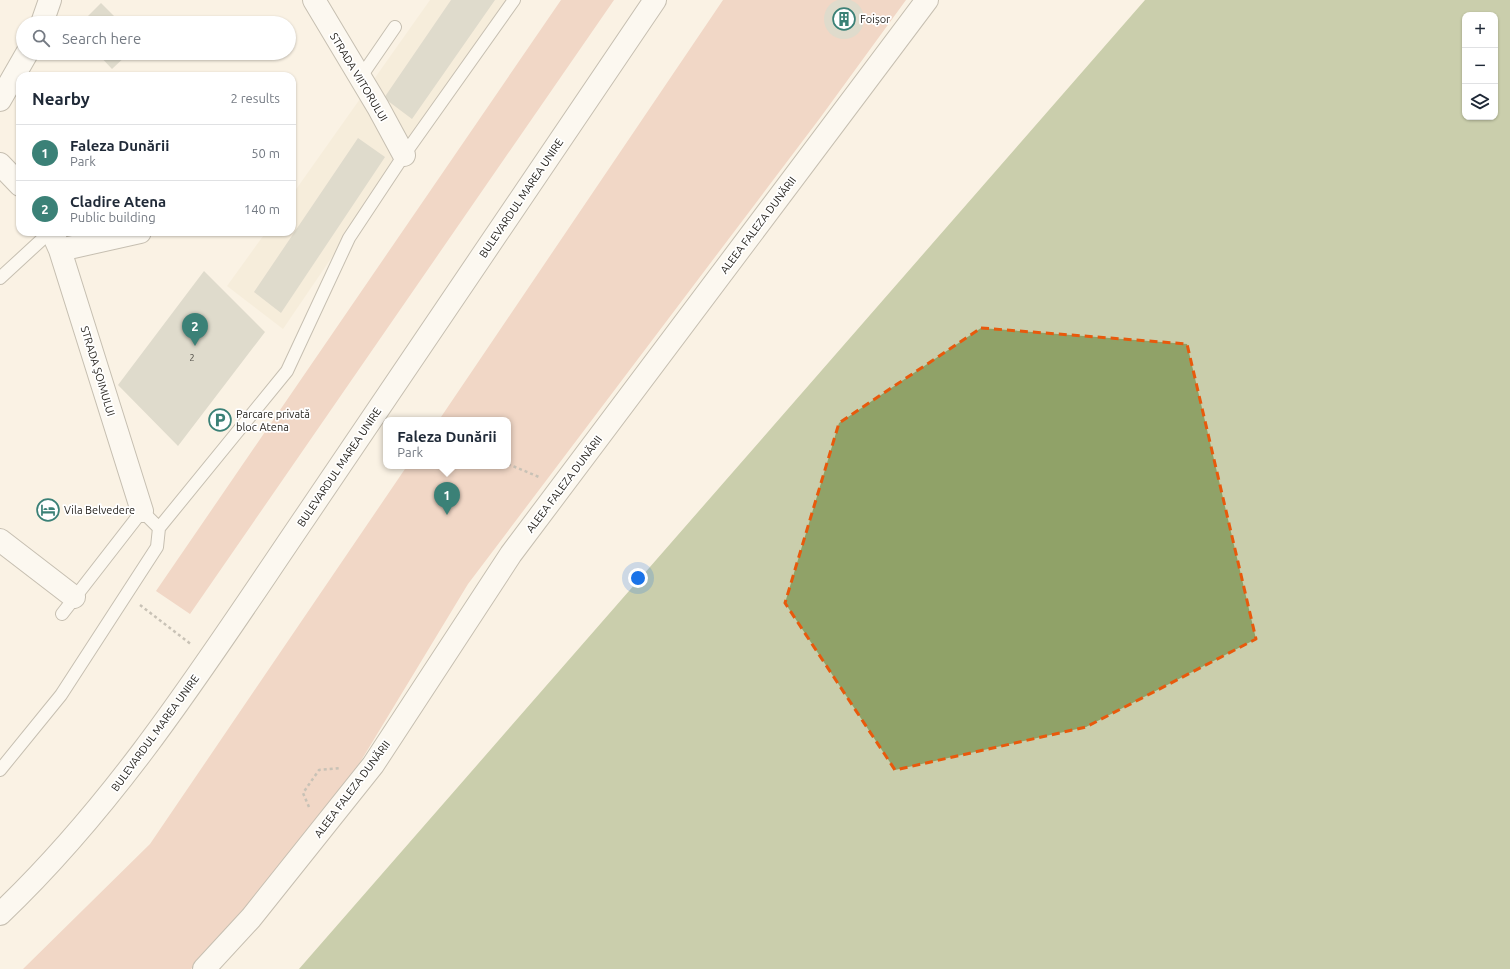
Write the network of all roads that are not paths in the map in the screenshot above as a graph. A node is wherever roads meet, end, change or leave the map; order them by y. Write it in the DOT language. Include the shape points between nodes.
graph roads {
  1 [pos="50,0"];
  2 [pos="314,0"];
  3 [pos="514,0"];
  4 [pos="655,0"];
  5 [pos="927,0"];
  6 [pos="44,16"];
  7 [pos="395,27"];
  8 [pos="23,60"];
  9 [pos="16,72"];
  10 [pos="16,72"];
  11 [pos="360,78"];
  12 [pos="0,100"];
  13 [pos="404,155"];
  14 [pos="0,164"];
  15 [pos="16,181"];
  16 [pos="83,236"];
  17 [pos="54,238"];
  18 [pos="0,278"];
  19 [pos="142,511"];
  20 [pos="159,528"];
  21 [pos="0,540"];
  22 [pos="68,606"];
  23 [pos="0,770"];
  24 [pos="0,914"];
  25 [pos="204,969"];
  1 -- 6 [label="street"];
  2 -- 11 [label="street, STRADA VIITORULUI"];
  3 -- 13 [label="lane"];
  4 -- 24 [label="street, BULEVARDUL MAREA UNIRE" via="209,658 111,793 53,860"];
  5 -- 25 [label="street, ALEEA FALEZA DUNĂRII" via="511,554 373,765 251,918"];
  7 -- 11 [label="lane"];
  8 -- 10 [label="street"];
  9 -- 12 [label="street"];
  11 -- 13 [label="street, STRADA VIITORULUI"];
  13 -- 20 [label="lane" via="349,238 287,371"];
  14 -- 15 [label="street"];
  16 -- 17 [label="street"];
  17 -- 18 [label="lane"];
  17 -- 19 [label="street, STRADA ȘOIMULUI"];
  19 -- 20 [label="lane"];
  19 -- 22 [label="lane"];
  20 -- 23 [label="lane" via="157,547 61,695"];
  21 -- 22 [label="street"];
}
